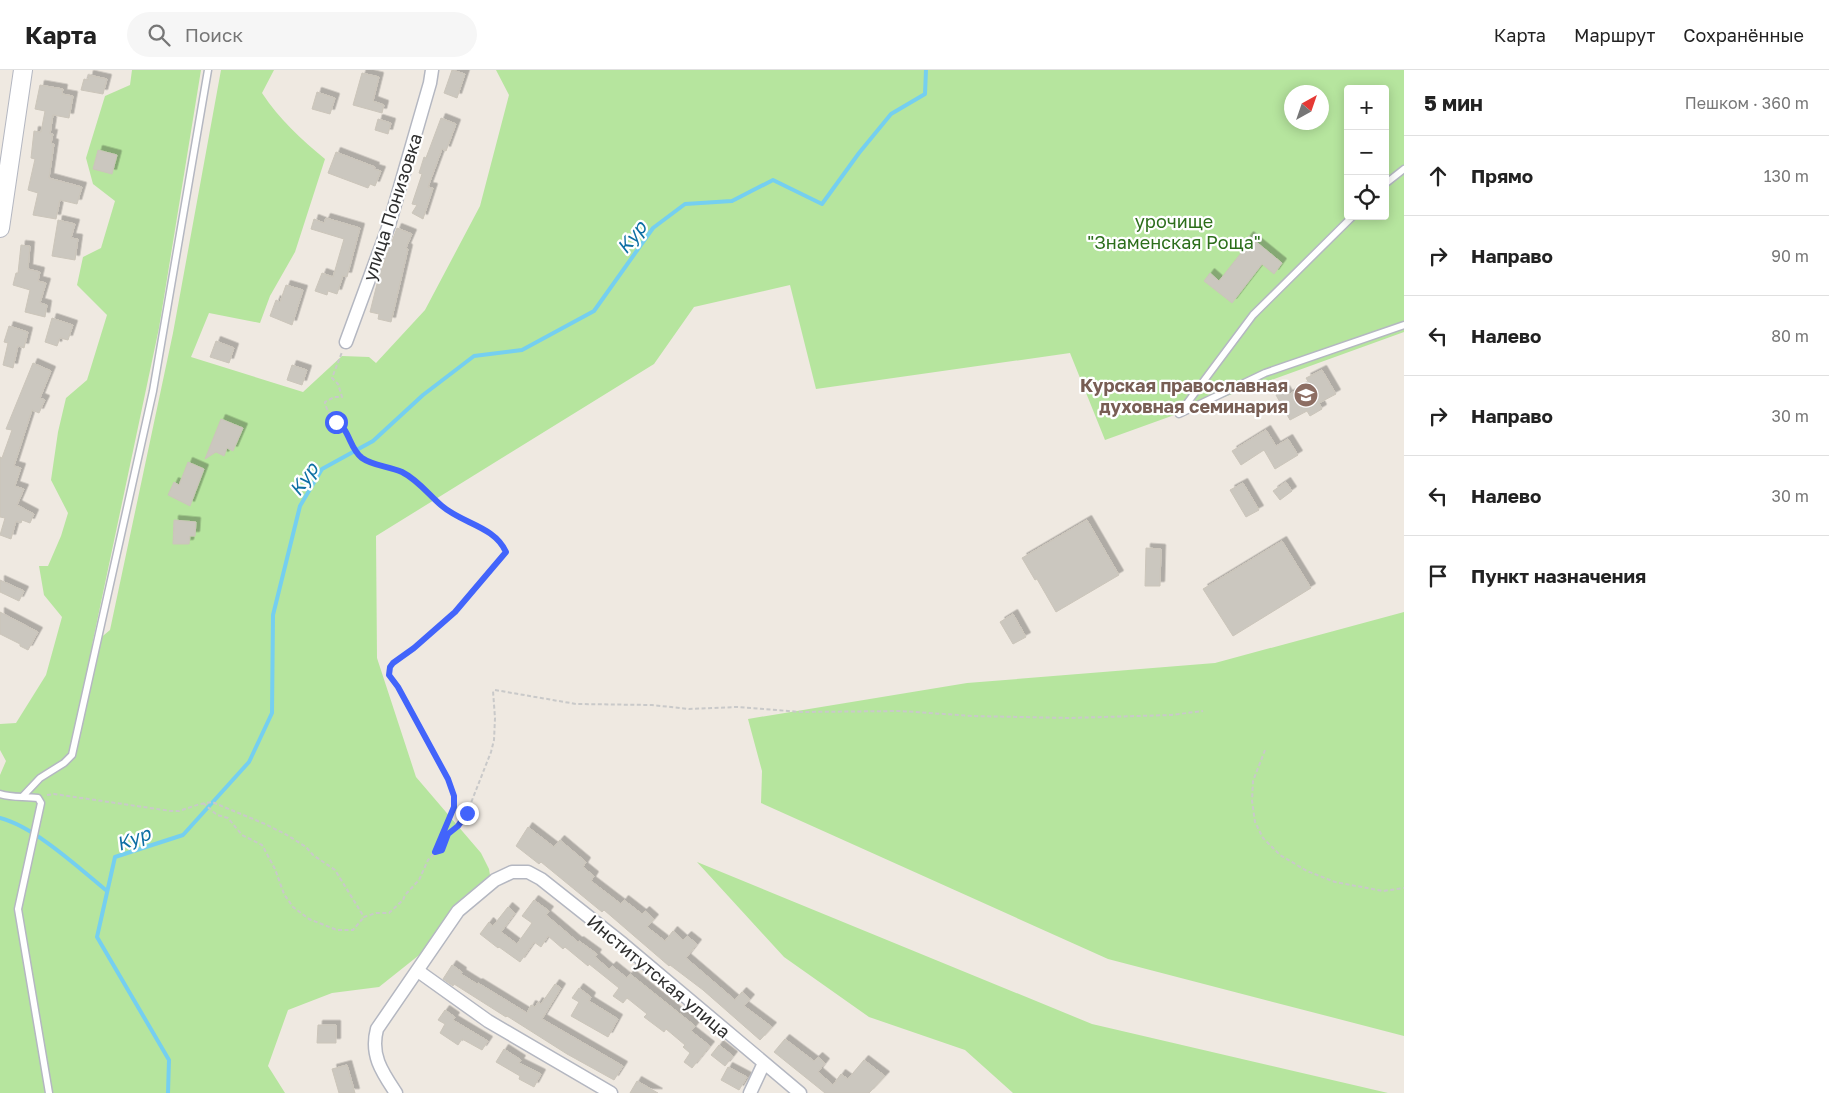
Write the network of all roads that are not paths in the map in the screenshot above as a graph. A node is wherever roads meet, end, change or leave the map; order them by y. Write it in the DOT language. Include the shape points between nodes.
graph roads {
  1 [pos="23,70"];
  2 [pos="208,70"];
  3 [pos="432,70"];
  4 [pos="1404,169"];
  5 [pos="1389,181"];
  6 [pos="1349,220"];
  7 [pos="0,228"];
  8 [pos="1404,325"];
  9 [pos="346,342"];
  10 [pos="0,794"];
  11 [pos="23,796"];
  12 [pos="418,971"];
  13 [pos="764,1063"];
  14 [pos="48,1093"];
  15 [pos="396,1093"];
  16 [pos="611,1093"];
  17 [pos="750,1093"];
  18 [pos="800,1093"];
  1 -- 7 [label="main road"];
  2 -- 11 [label="lane" via="153,391 72,755 40,778"];
  3 -- 9 [label="street, улица Понизовка" via="389,225"];
  4 -- 5 [label="lane"];
  6 -- 8 [label="lane" via="1254,315 1179,414 1265,373"];
  10 -- 11 [label="lane"];
  11 -- 14 [label="lane" via="38,798 41,803 18,909"];
  12 -- 13 [label="street, Институтская улица" via="458,911 495,880 512,872 528,872 623,944"];
  12 -- 15 [label="street" via="377,1030 374,1041 380,1068"];
  12 -- 16 [label="street" via="488,1021"];
  13 -- 17 [label="street"];
  13 -- 18 [label="street, Институтская улица"];
}
